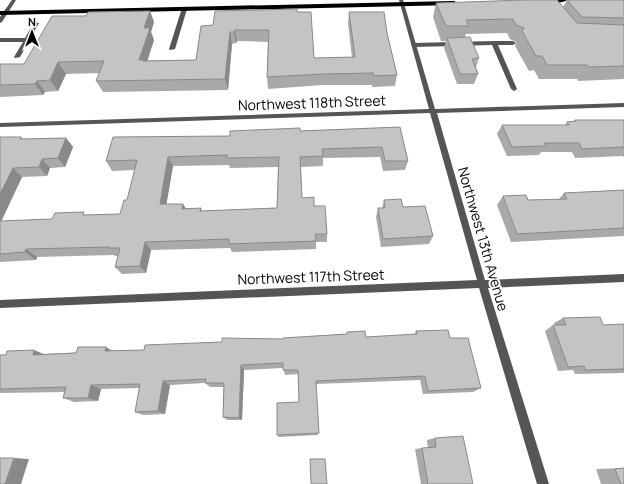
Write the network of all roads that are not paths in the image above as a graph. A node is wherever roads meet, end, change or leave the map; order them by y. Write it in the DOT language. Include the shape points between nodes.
graph roads {
  1 [pos="14,0"];
  2 [pos="563,0"];
  3 [pos="402,2"];
  4 [pos="457,2"];
  5 [pos="542,2"];
  6 [pos="184,9"];
  7 [pos="3,13"];
  8 [pos="0,21"];
  9 [pos="36,23"];
  10 [pos="0,40"];
  11 [pos="26,40"];
  12 [pos="494,43"];
  13 [pos="513,43"];
  14 [pos="414,45"];
  15 [pos="172,49"];
  16 [pos="17,57"];
  17 [pos="514,89"];
  18 [pos="624,105"];
  19 [pos="433,111"];
  20 [pos="0,125"];
  21 [pos="624,278"];
  22 [pos="482,283"];
  23 [pos="0,304"];
  24 [pos="543,484"];
  1 -- 7 [label="street"];
  2 -- 5 [label="highway"];
  3 -- 4 [label="highway"];
  3 -- 6 [label="highway"];
  3 -- 14 [label="street, Northwest 13th Avenue"];
  6 -- 7 [label="highway"];
  6 -- 15 [label="street"];
  7 -- 8 [label="street"];
  9 -- 11 [label="street"];
  10 -- 11 [label="street"];
  11 -- 16 [label="street"];
  12 -- 13 [label="street"];
  12 -- 14 [label="street"];
  12 -- 17 [label="street"];
  14 -- 19 [label="street, Northwest 13th Avenue"];
  18 -- 19 [label="street, Northwest 118th Street"];
  19 -- 20 [label="street, Northwest 118th Street"];
  19 -- 22 [label="street, Northwest 13th Avenue"];
  21 -- 22 [label="street, Northwest 117th Street"];
  22 -- 23 [label="street, Northwest 117th Street"];
  22 -- 24 [label="street, Northwest 13th Avenue"];
}
